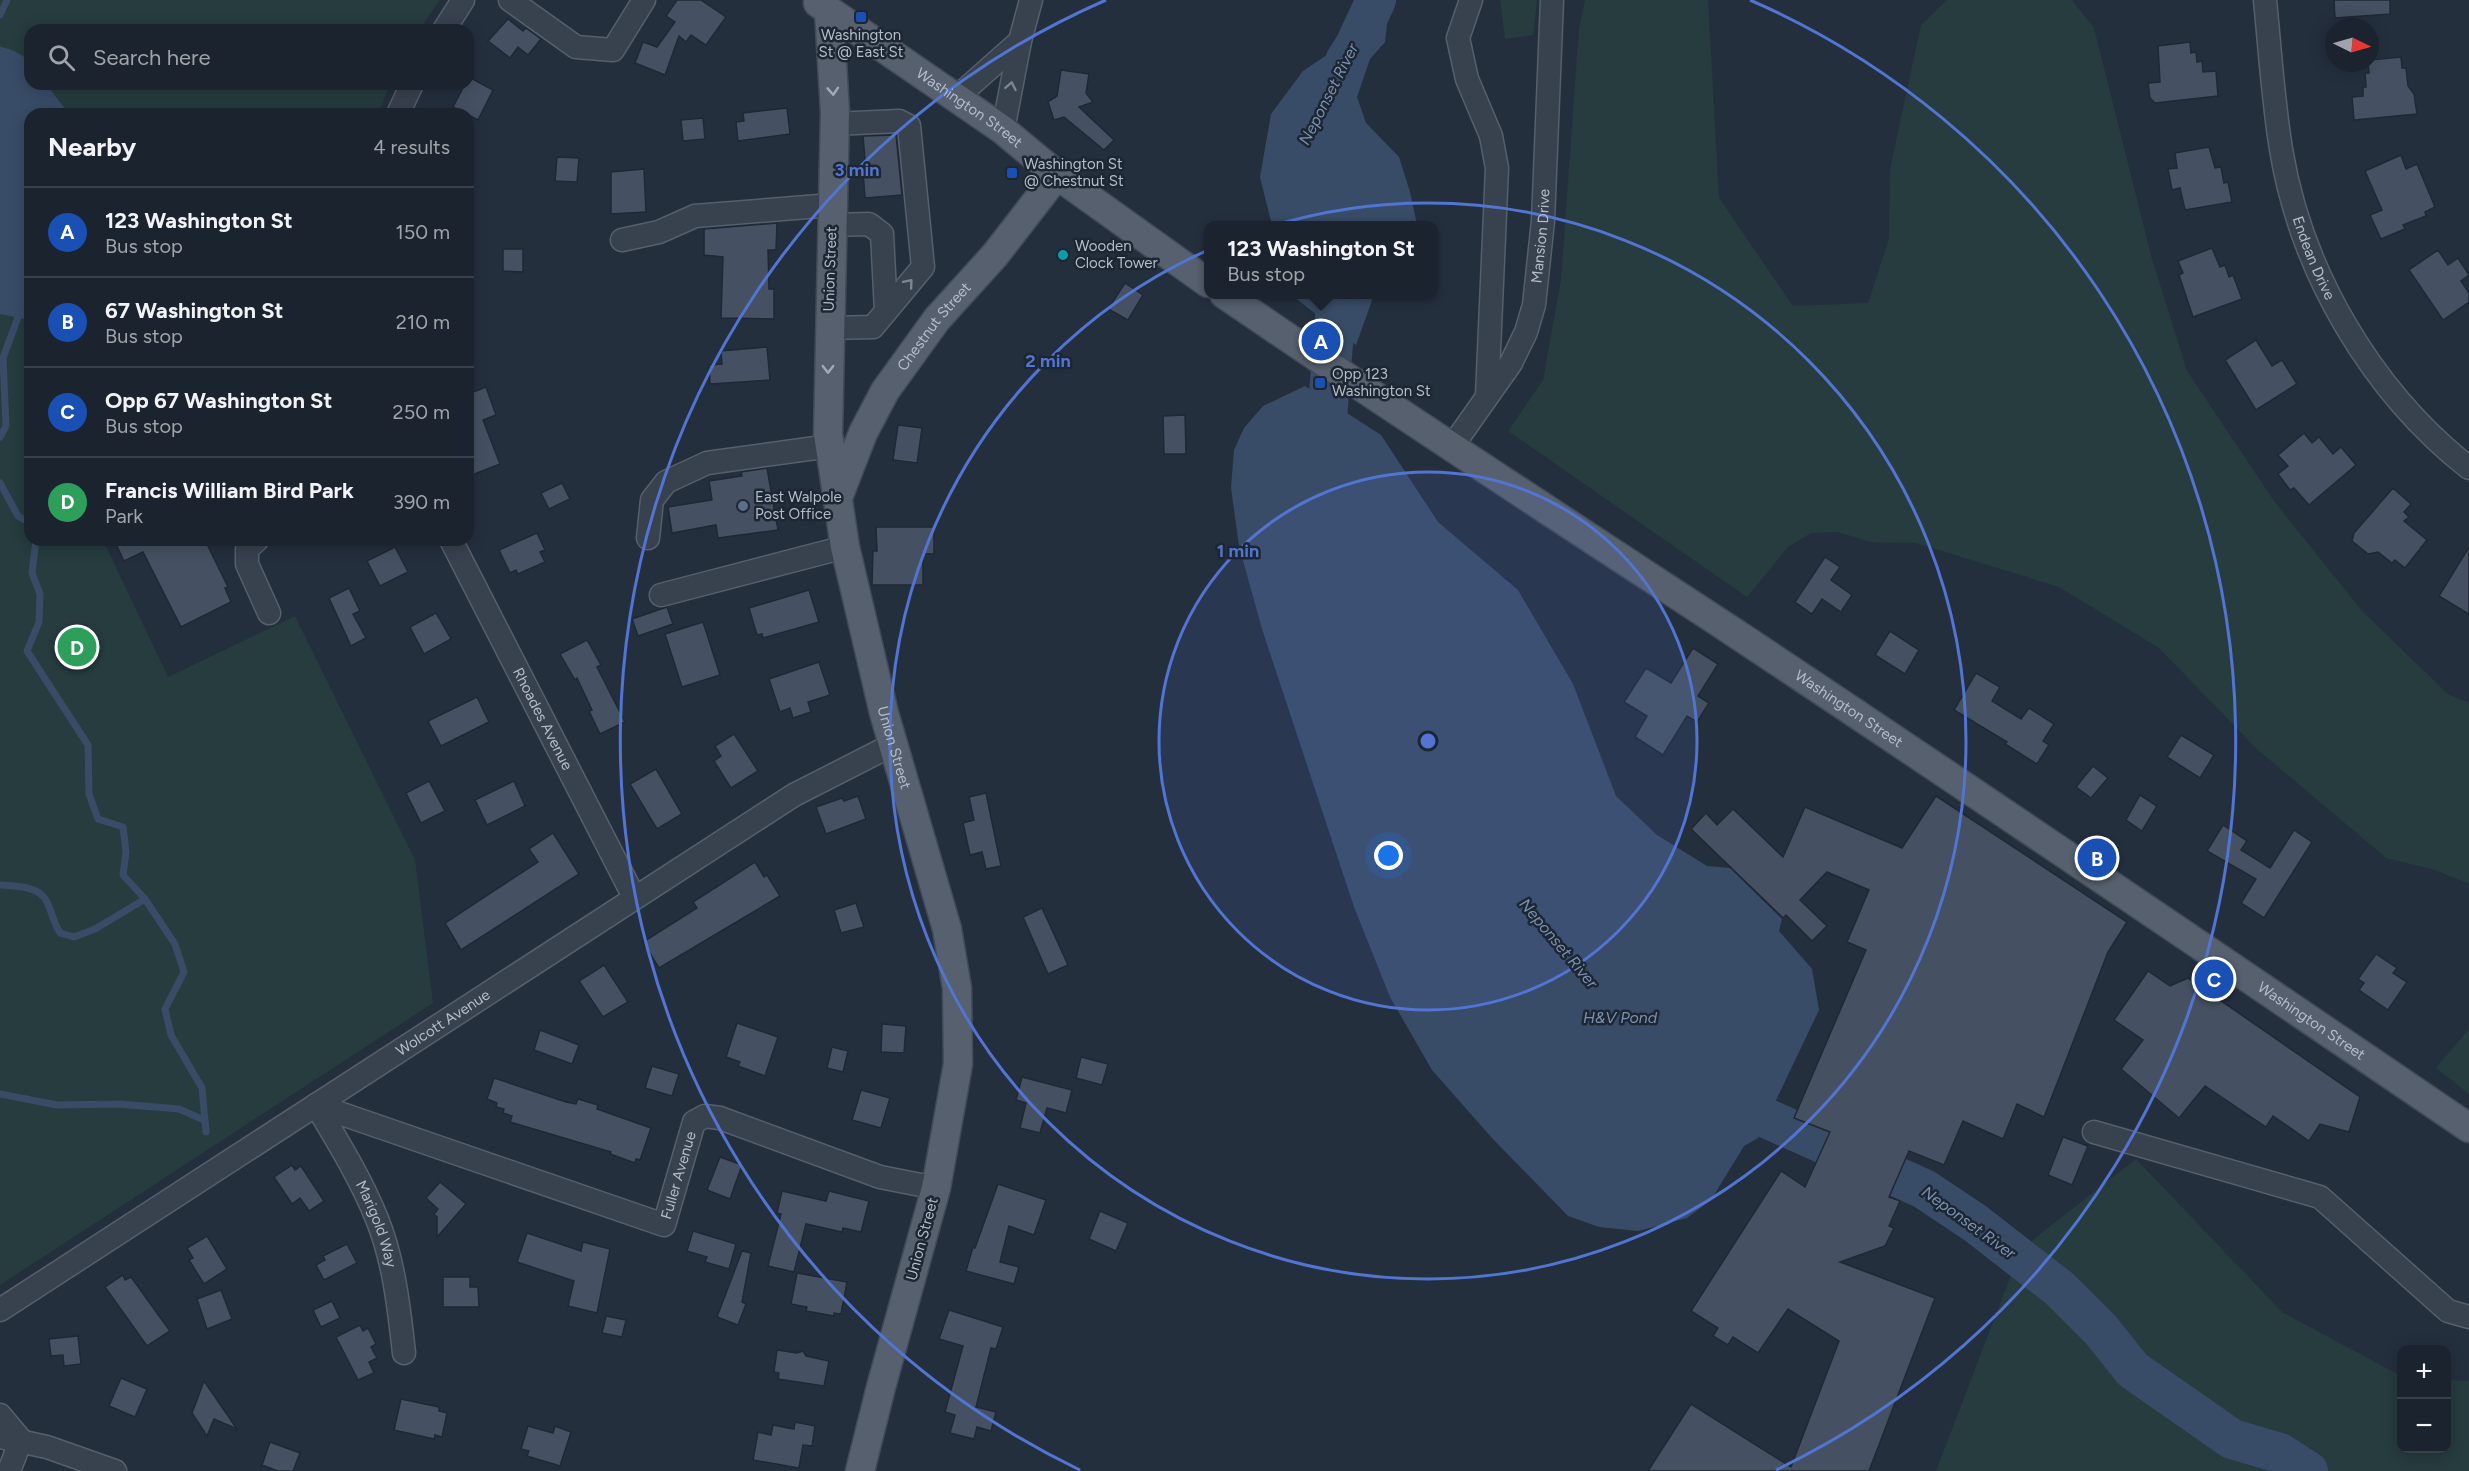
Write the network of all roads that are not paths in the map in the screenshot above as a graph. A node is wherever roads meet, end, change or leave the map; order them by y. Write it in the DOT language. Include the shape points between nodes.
graph roads {
  1 [pos="464,0"];
  2 [pos="510,0"];
  3 [pos="644,0"];
  4 [pos="1031,0"];
  5 [pos="1471,0"];
  6 [pos="1552,0"];
  7 [pos="2265,0"];
  8 [pos="823,4"];
  9 [pos="448,24"];
  10 [pos="1020,41"];
  11 [pos="409,90"];
  12 [pos="957,97"];
  13 [pos="401,108"];
  14 [pos="834,124"];
  15 [pos="1003,130"];
  16 [pos="1057,175"];
  17 [pos="832,215"];
  18 [pos="622,240"];
  19 [pos="1204,279"];
  20 [pos="1231,299"];
  21 [pos="886,311"];
  22 [pos="829,328"];
  23 [pos="1487,397"];
  24 [pos="830,446"];
  25 [pos="1451,448"];
  26 [pos="2469,468"];
  27 [pos="839,495"];
  28 [pos="648,538"];
  29 [pos="250,546"];
  30 [pos="454,546"];
  31 [pos="846,547"];
  32 [pos="661,595"];
  33 [pos="269,613"];
  34 [pos="892,746"];
  35 [pos="634,897"];
  36 [pos="316,1106"];
  37 [pos="2469,1128"];
  38 [pos="2094,1132"];
  39 [pos="936,1188"];
  40 [pos="0,1310"];
  41 [pos="2469,1317"];
  42 [pos="404,1353"];
  43 [pos="0,1415"];
  44 [pos="10,1438"];
  45 [pos="9,1471"];
  46 [pos="115,1471"];
  47 [pos="860,1471"];
  1 -- 9 [label="street"];
  2 -- 3 [label="street" via="576,47 613,50"];
  4 -- 10 [label="street"];
  5 -- 23 [label="street" via="1458,38 1467,78 1491,136 1497,168"];
  6 -- 23 [label="street, Mansion Drive" via="1543,221 1534,305 1511,363"];
  7 -- 26 [label="street, Endean Drive" via="2281,151 2309,250 2356,341 2386,383 2419,422"];
  8 -- 12 [label="main road, Washington Street"];
  8 -- 14 [label="main road, Union Street, one-way"];
  10 -- 12 [label="street"];
  15 -- 10 [label="street, one-way"];
  11 -- 13 [label="street"];
  12 -- 15 [label="main road, Washington Street"];
  14 -- 17 [label="main road, Union Street"];
  21 -- 14 [label="street, one-way" via="923,267 909,126 898,121"];
  15 -- 16 [label="main road, Washington Street"];
  16 -- 19 [label="main road, Washington Street"];
  16 -- 27 [label="main road, Chestnut Street" via="995,255 937,319 885,391 863,433"];
  17 -- 18 [label="street" via="695,216 659,232"];
  17 -- 21 [label="street" via="869,224 882,234"];
  17 -- 22 [label="main road, Union Street"];
  20 -- 25 [label="main road, Washington Street"];
  21 -- 22 [label="street" via="873,327"];
  22 -- 24 [label="main road, Union Street, one-way"];
  23 -- 25 [label="street, Mansion Drive"];
  24 -- 27 [label="main road, Union Street"];
  24 -- 28 [label="street" via="706,463 666,482 652,500"];
  25 -- 37 [label="main road, Washington Street" via="1744,639"];
  27 -- 31 [label="main road, Union Street"];
  29 -- 33 [label="street" via="247,564"];
  30 -- 35 [label="street, Rhoades Avenue"];
  31 -- 32 [label="street"];
  31 -- 34 [label="main road, Union Street"];
  34 -- 35 [label="street, Wolcott Avenue" via="794,795"];
  34 -- 39 [label="main road, Union Street" via="947,929 957,988 958,1064"];
  35 -- 36 [label="street, Wolcott Avenue"];
  36 -- 39 [label="street, Fuller Avenue" via="664,1225 694,1122 705,1116 720,1118 880,1177"];
  36 -- 40 [label="street, Wolcott Avenue"];
  36 -- 42 [label="street, Marigold Way" via="378,1220 398,1291"];
  38 -- 41 [label="street" via="2320,1197 2448,1311"];
  39 -- 47 [label="main road, Union Street"];
  43 -- 44 [label="street"];
  44 -- 45 [label="street"];
  44 -- 46 [label="street"];
}
